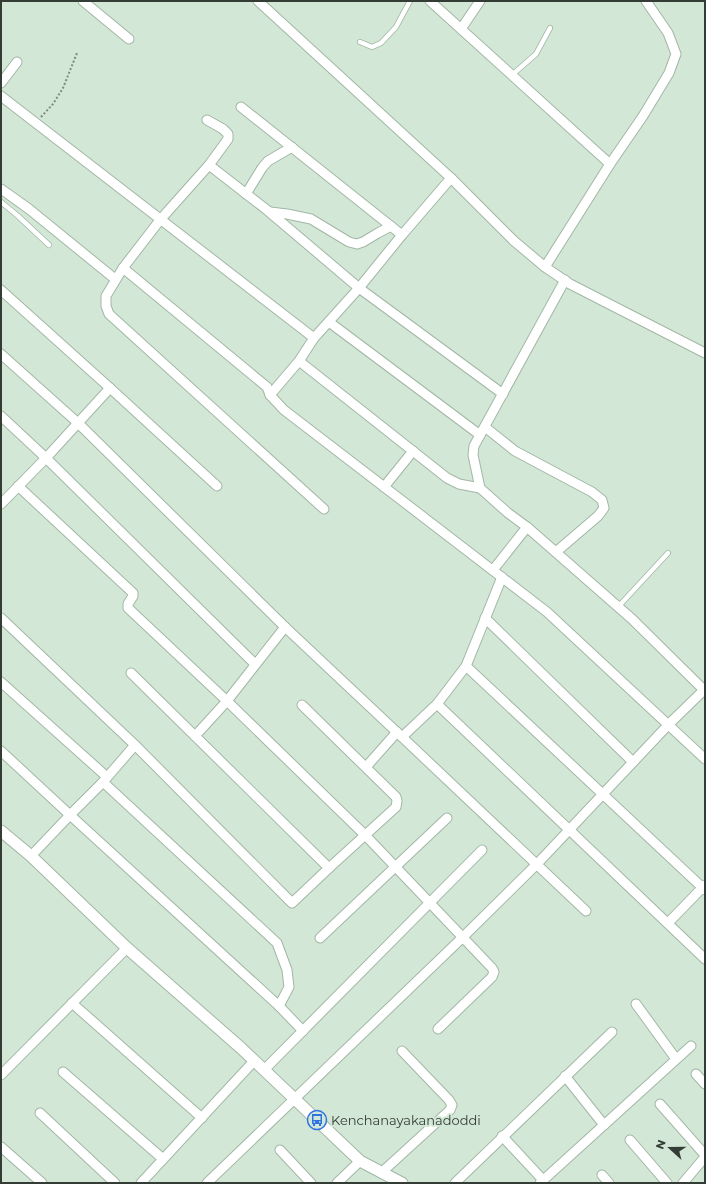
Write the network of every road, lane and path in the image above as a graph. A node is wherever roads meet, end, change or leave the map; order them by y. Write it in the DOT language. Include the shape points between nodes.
graph roads {
  1 [pos="83,1"];
  2 [pos="258,1"];
  3 [pos="410,1"];
  4 [pos="430,1"];
  5 [pos="480,1"];
  6 [pos="646,1"];
  7 [pos="550,28"];
  8 [pos="461,29"];
  9 [pos="128,39"];
  10 [pos="360,42"];
  11 [pos="77,53"];
  12 [pos="17,62"];
  13 [pos="512,75"];
  14 [pos="1,83"];
  15 [pos="1,96"];
  16 [pos="241,106"];
  17 [pos="207,120"];
  18 [pos="36,122"];
  19 [pos="292,147"];
  20 [pos="610,164"];
  21 [pos="209,165"];
  22 [pos="451,178"];
  23 [pos="1,189"];
  24 [pos="246,194"];
  25 [pos="1,202"];
  26 [pos="270,212"];
  27 [pos="160,220"];
  28 [pos="391,226"];
  29 [pos="402,235"];
  30 [pos="49,245"];
  31 [pos="545,267"];
  32 [pos="123,268"];
  33 [pos="115,279"];
  34 [pos="565,280"];
  35 [pos="359,288"];
  36 [pos="1,290"];
  37 [pos="329,322"];
  38 [pos="314,338"];
  39 [pos="705,353"];
  40 [pos="1,354"];
  41 [pos="299,361"];
  42 [pos="110,388"];
  43 [pos="503,394"];
  44 [pos="270,395"];
  45 [pos="1,416"];
  46 [pos="78,423"];
  47 [pos="482,431"];
  48 [pos="413,451"];
  49 [pos="46,458"];
  50 [pos="18,486"];
  51 [pos="217,486"];
  52 [pos="384,487"];
  53 [pos="480,488"];
  54 [pos="1,504"];
  55 [pos="324,509"];
  56 [pos="528,527"];
  57 [pos="556,552"];
  58 [pos="668,553"];
  59 [pos="493,570"];
  60 [pos="502,577"];
  61 [pos="618,607"];
  62 [pos="1,618"];
  63 [pos="485,618"];
  64 [pos="284,627"];
  65 [pos="255,664"];
  66 [pos="466,666"];
  67 [pos="130,673"];
  68 [pos="1,682"];
  69 [pos="704,691"];
  70 [pos="227,701"];
  71 [pos="437,704"];
  72 [pos="302,705"];
  73 [pos="668,724"];
  74 [pos="400,734"];
  75 [pos="195,736"];
  76 [pos="135,745"];
  77 [pos="1,751"];
  78 [pos="705,759"];
  79 [pos="633,762"];
  80 [pos="366,767"];
  81 [pos="105,779"];
  82 [pos="602,794"];
  83 [pos="70,815"];
  84 [pos="447,818"];
  85 [pos="570,829"];
  86 [pos="1,831"];
  87 [pos="366,836"];
  88 [pos="482,850"];
  89 [pos="31,856"];
  90 [pos="537,864"];
  91 [pos="396,867"];
  92 [pos="329,868"];
  93 [pos="704,888"];
  94 [pos="430,902"];
  95 [pos="586,911"];
  96 [pos="668,923"];
  97 [pos="463,937"];
  98 [pos="320,938"];
  99 [pos="127,948"];
  100 [pos="705,959"];
  101 [pos="72,1003"];
  102 [pos="636,1004"];
  103 [pos="279,1006"];
  104 [pos="438,1029"];
  105 [pos="303,1031"];
  106 [pos="612,1032"];
  107 [pos="691,1046"];
  108 [pos="402,1051"];
  109 [pos="676,1059"];
  110 [pos="254,1061"];
  111 [pos="264,1070"];
  112 [pos="63,1072"];
  113 [pos="696,1074"];
  114 [pos="1,1075"];
  115 [pos="565,1076"];
  116 [pos="705,1084"];
  117 [pos="295,1099"];
  118 [pos="660,1104"];
  119 [pos="40,1113"];
  120 [pos="202,1118"];
  121 [pos="604,1125"];
  122 [pos="502,1136"];
  123 [pos="630,1140"];
  124 [pos="1,1147"];
  125 [pos="280,1150"];
  126 [pos="705,1156"];
  127 [pos="163,1159"];
  128 [pos="360,1161"];
  129 [pos="381,1173"];
  130 [pos="602,1175"];
  131 [pos="541,1182"];
  132 [pos="42,1183"];
  133 [pos="116,1183"];
  134 [pos="141,1183"];
  135 [pos="207,1183"];
  136 [pos="311,1183"];
  137 [pos="337,1183"];
  138 [pos="402,1183"];
  139 [pos="455,1183"];
  140 [pos="609,1183"];
  141 [pos="667,1183"];
  142 [pos="683,1183"];
  1 -- 9 [label="street"];
  2 -- 22 [label="street"];
  3 -- 10 [label="lane" via="396,27 381,43 372,47"];
  4 -- 8 [label="street"];
  5 -- 8 [label="street"];
  6 -- 20 [label="street" via="668,32 676,54 669,72 643,116"];
  7 -- 13 [label="lane" via="536,54"];
  8 -- 13 [label="street"];
  11 -- 18 [label="path" via="63,88 53,104"];
  12 -- 14 [label="street"];
  13 -- 20 [label="street"];
  15 -- 18 [label="street"];
  16 -- 19 [label="street"];
  17 -- 21 [label="street" via="223,128 228,134 228,139"];
  18 -- 27 [label="street"];
  19 -- 24 [label="street" via="268,161"];
  19 -- 28 [label="street"];
  20 -- 31 [label="street"];
  21 -- 24 [label="street"];
  21 -- 27 [label="street"];
  22 -- 29 [label="street"];
  22 -- 31 [label="street" via="514,241"];
  23 -- 33 [label="street"];
  24 -- 26 [label="street"];
  25 -- 30 [label="lane"];
  26 -- 28 [label="street" via="311,220 357,244"];
  26 -- 35 [label="street"];
  27 -- 32 [label="street"];
  27 -- 38 [label="street"];
  28 -- 29 [label="street"];
  29 -- 35 [label="street"];
  31 -- 34 [label="street"];
  32 -- 33 [label="street"];
  32 -- 44 [label="street" via="267,387"];
  33 -- 55 [label="street" via="106,296 109,314"];
  34 -- 39 [label="street"];
  34 -- 43 [label="street"];
  35 -- 37 [label="street"];
  35 -- 43 [label="street"];
  36 -- 42 [label="street"];
  37 -- 38 [label="street"];
  37 -- 47 [label="street"];
  38 -- 41 [label="street"];
  40 -- 46 [label="street"];
  41 -- 44 [label="street"];
  41 -- 48 [label="street"];
  42 -- 46 [label="street"];
  42 -- 51 [label="street"];
  43 -- 47 [label="street"];
  44 -- 52 [label="street" via="284,410"];
  45 -- 49 [label="street"];
  46 -- 49 [label="street"];
  46 -- 64 [label="street"];
  47 -- 53 [label="street" via="474,446 473,455"];
  47 -- 57 [label="street" via="602,500 604,508 598,516"];
  48 -- 52 [label="street"];
  48 -- 53 [label="street" via="447,478 459,484"];
  49 -- 50 [label="street"];
  49 -- 65 [label="street"];
  50 -- 54 [label="street"];
  50 -- 70 [label="street" via="133,593 128,608"];
  52 -- 59 [label="street"];
  53 -- 56 [label="street"];
  56 -- 57 [label="street"];
  56 -- 59 [label="street"];
  57 -- 61 [label="street"];
  58 -- 61 [label="lane"];
  59 -- 60 [label="street"];
  60 -- 63 [label="street"];
  60 -- 73 [label="street" via="548,612"];
  61 -- 69 [label="street"];
  62 -- 76 [label="street"];
  63 -- 66 [label="street"];
  63 -- 79 [label="street"];
  64 -- 65 [label="street"];
  64 -- 74 [label="street"];
  65 -- 70 [label="street"];
  66 -- 71 [label="street"];
  66 -- 82 [label="street"];
  67 -- 75 [label="street"];
  68 -- 81 [label="street"];
  69 -- 73 [label="street"];
  70 -- 75 [label="street"];
  70 -- 87 [label="street"];
  71 -- 74 [label="street"];
  71 -- 85 [label="street"];
  72 -- 80 [label="street"];
  73 -- 78 [label="street"];
  73 -- 79 [label="street"];
  74 -- 80 [label="street"];
  74 -- 90 [label="street"];
  75 -- 92 [label="street"];
  76 -- 81 [label="street"];
  76 -- 92 [label="street" via="292,902"];
  77 -- 83 [label="street"];
  79 -- 82 [label="street"];
  80 -- 87 [label="street" via="397,801 396,807"];
  81 -- 83 [label="street"];
  81 -- 103 [label="street" via="277,944 287,970 289,987"];
  82 -- 85 [label="street"];
  82 -- 93 [label="street"];
  83 -- 89 [label="street"];
  83 -- 103 [label="street"];
  84 -- 91 [label="street"];
  85 -- 90 [label="street"];
  85 -- 96 [label="street"];
  86 -- 89 [label="street"];
  87 -- 91 [label="street"];
  87 -- 92 [label="street"];
  88 -- 94 [label="street"];
  89 -- 99 [label="street"];
  90 -- 95 [label="street"];
  90 -- 97 [label="street"];
  91 -- 94 [label="street"];
  91 -- 98 [label="street"];
  93 -- 96 [label="street"];
  94 -- 97 [label="street"];
  94 -- 105 [label="street"];
  96 -- 100 [label="street"];
  97 -- 104 [label="street" via="494,972 492,977"];
  97 -- 117 [label="street"];
  99 -- 101 [label="street"];
  99 -- 110 [label="street"];
  101 -- 114 [label="street"];
  101 -- 120 [label="street"];
  102 -- 109 [label="street"];
  103 -- 105 [label="street"];
  105 -- 111 [label="street"];
  106 -- 115 [label="street"];
  107 -- 109 [label="street"];
  108 -- 129 [label="street" via="452,1105 450,1110"];
  109 -- 121 [label="street"];
  110 -- 111 [label="street"];
  110 -- 120 [label="street"];
  111 -- 117 [label="street"];
  112 -- 127 [label="street"];
  113 -- 116 [label="street"];
  115 -- 121 [label="street"];
  115 -- 122 [label="street"];
  117 -- 128 [label="street"];
  117 -- 135 [label="street"];
  118 -- 126 [label="street"];
  119 -- 133 [label="street"];
  120 -- 127 [label="street"];
  121 -- 131 [label="street"];
  122 -- 131 [label="street"];
  122 -- 139 [label="street"];
  123 -- 141 [label="street"];
  124 -- 132 [label="street"];
  125 -- 136 [label="street"];
  126 -- 142 [label="street"];
  127 -- 134 [label="street"];
  128 -- 129 [label="street"];
  128 -- 137 [label="street"];
  129 -- 138 [label="street"];
  130 -- 140 [label="street"];
}
